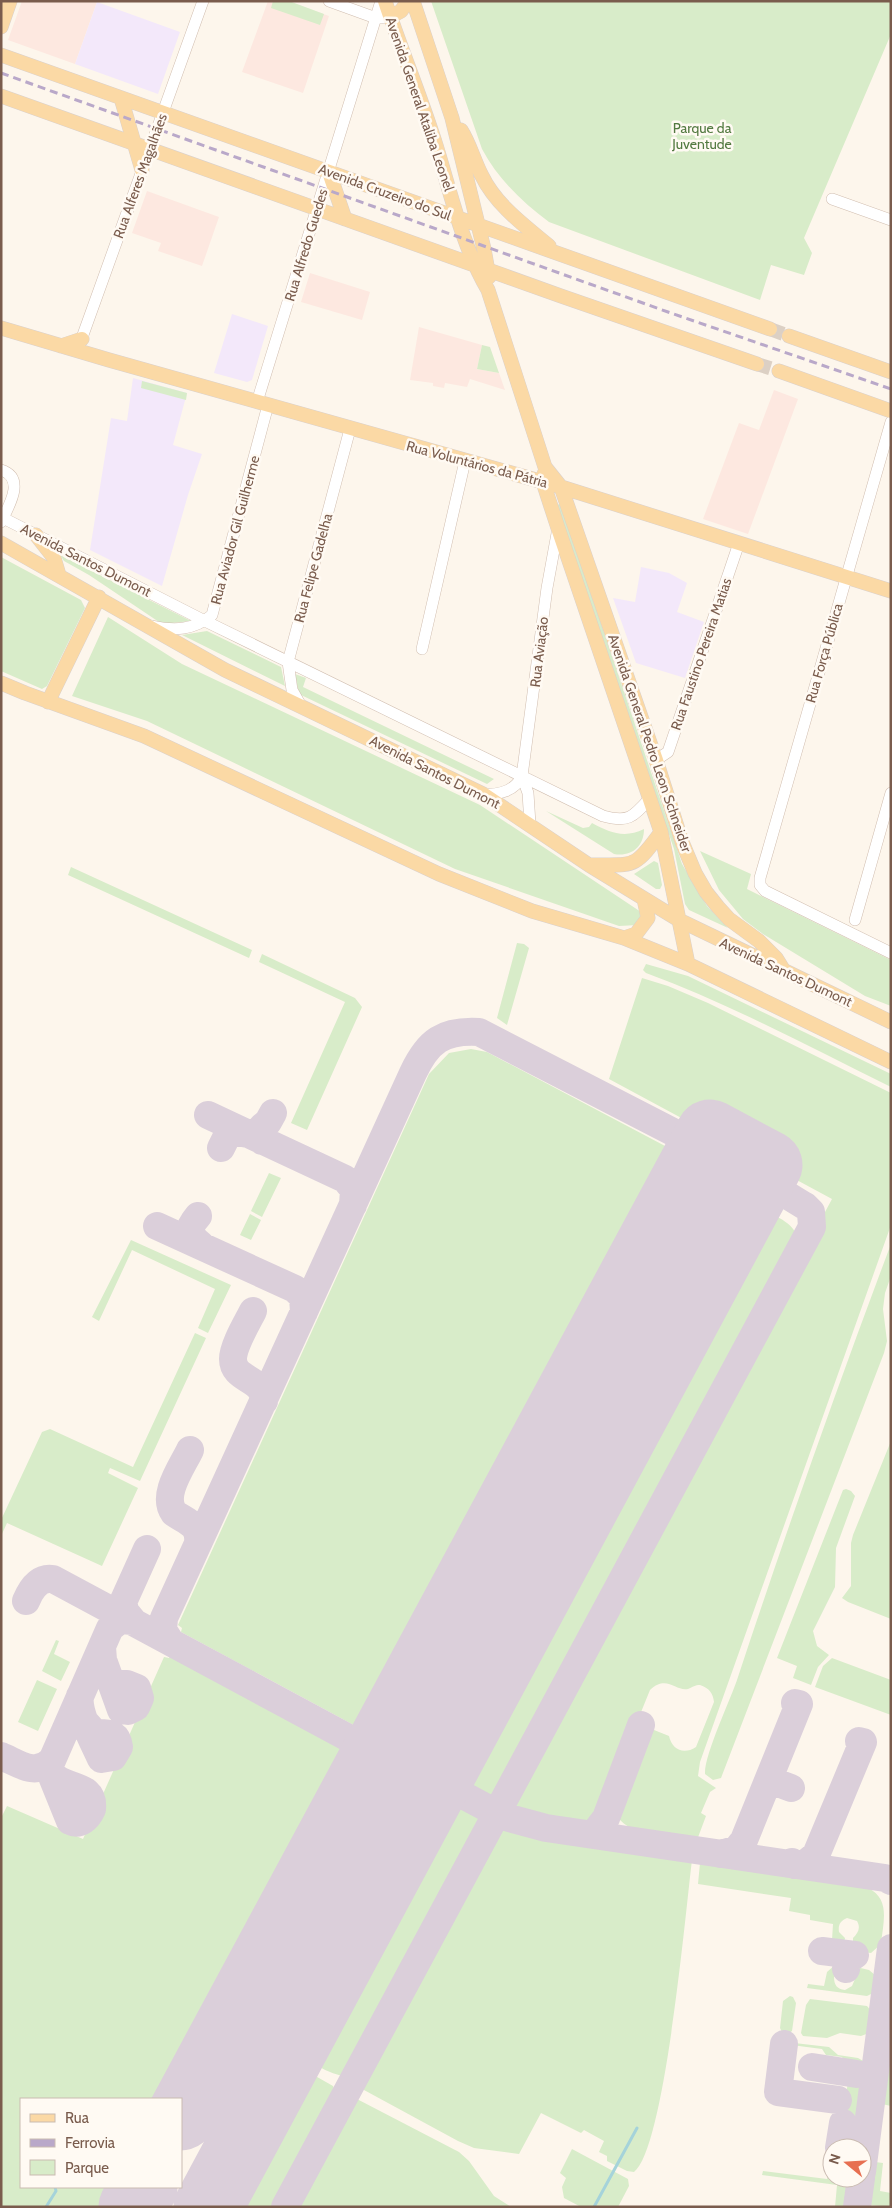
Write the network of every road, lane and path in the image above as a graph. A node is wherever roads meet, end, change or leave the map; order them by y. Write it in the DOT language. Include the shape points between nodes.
graph roads {
  1 [pos="10,1"];
  2 [pos="203,1"];
  3 [pos="329,1"];
  4 [pos="380,1"];
  5 [pos="385,1"];
  6 [pos="408,1"];
  7 [pos="413,1"];
  8 [pos="383,18"];
  9 [pos="1,26"];
  10 [pos="1,55"];
  11 [pos="1,96"];
  12 [pos="121,98"];
  13 [pos="163,113"];
  14 [pos="452,118"];
  15 [pos="134,144"];
  16 [pos="149,149"];
  17 [pos="142,170"];
  18 [pos="329,172"];
  19 [pos="832,199"];
  20 [pos="317,210"];
  21 [pos="457,218"];
  22 [pos="344,219"];
  23 [pos="891,220"];
  24 [pos="479,225"];
  25 [pos="555,252"];
  26 [pos="476,266"];
  27 [pos="489,271"];
  28 [pos="488,290"];
  29 [pos="1,328"];
  30 [pos="770,329"];
  31 [pos="789,336"];
  32 [pos="80,345"];
  33 [pos="757,364"];
  34 [pos="779,372"];
  35 [pos="891,372"];
  36 [pos="263,404"];
  37 [pos="891,411"];
  38 [pos="891,422"];
  39 [pos="350,429"];
  40 [pos="465,461"];
  41 [pos="545,467"];
  42 [pos="1,470"];
  43 [pos="543,482"];
  44 [pos="561,487"];
  45 [pos="2,520"];
  46 [pos="558,528"];
  47 [pos="36,535"];
  48 [pos="1,543"];
  49 [pos="739,543"];
  50 [pos="59,575"];
  51 [pos="846,577"];
  52 [pos="891,591"];
  53 [pos="99,597"];
  54 [pos="205,621"];
  55 [pos="145,625"];
  56 [pos="422,649"];
  57 [pos="288,662"];
  58 [pos="1,683"];
  59 [pos="48,702"];
  60 [pos="301,706"];
  61 [pos="656,760"];
  62 [pos="522,776"];
  63 [pos="891,793"];
  64 [pos="484,794"];
  65 [pos="650,798"];
  66 [pos="530,824"];
  67 [pos="662,832"];
  68 [pos="589,865"];
  69 [pos="644,900"];
  70 [pos="679,920"];
  71 [pos="855,920"];
  72 [pos="624,938"];
  73 [pos="891,953"];
  74 [pos="688,964"];
  75 [pos="784,971"];
  76 [pos="890,1021"];
  77 [pos="891,1062"];
  1 -- 9 [label="main road"];
  2 -- 13 [label="street, Rua Alferes Magalhães"];
  3 -- 8 [label="street"];
  4 -- 8 [label="street, Rua Alfredo Guedes"];
  5 -- 8 [label="main road, Avenida General Ataliba Leonel"];
  6 -- 8 [label="main road" via="401,11"];
  7 -- 14 [label="main road, Avenida General Ataliba Leonel"];
  8 -- 18 [label="street, Rua Alfredo Guedes"];
  8 -- 21 [label="main road, Avenida General Ataliba Leonel" via="433,137"];
  10 -- 12 [label="main road, Avenida Cruzeiro do Sul"];
  11 -- 15 [label="main road"];
  12 -- 13 [label="main road, Avenida Cruzeiro do Sul"];
  12 -- 15 [label="main road"];
  13 -- 16 [label="street, Rua Alferes Magalhães"];
  13 -- 18 [label="main road, Avenida Cruzeiro do Sul"];
  14 -- 24 [label="main road, Avenida General Ataliba Leonel"];
  14 -- 25 [label="main road" via="465,136 482,177 495,196"];
  15 -- 16 [label="main road"];
  15 -- 17 [label="main road"];
  16 -- 17 [label="street, Rua Alferes Magalhães"];
  16 -- 20 [label="main road"];
  17 -- 32 [label="street, Rua Alferes Magalhães"];
  18 -- 20 [label="street, Rua Alfredo Guedes"];
  18 -- 21 [label="main road, Avenida Cruzeiro do Sul"];
  18 -- 22 [label="main road"];
  19 -- 23 [label="street"];
  20 -- 22 [label="main road"];
  20 -- 36 [label="street, Rua Alfredo Guedes"];
  21 -- 24 [label="main road, Avenida Cruzeiro do Sul"];
  21 -- 26 [label="main road, Avenida General Ataliba Leonel"];
  22 -- 26 [label="main road"];
  24 -- 25 [label="main road, Avenida Cruzeiro do Sul"];
  24 -- 27 [label="main road, Avenida General Ataliba Leonel"];
  25 -- 30 [label="main road, Avenida Cruzeiro do Sul"];
  26 -- 27 [label="main road"];
  26 -- 28 [label="main road, Avenida General Ataliba Leonel"];
  27 -- 28 [label="main road, Avenida General Ataliba Leonel"];
  27 -- 33 [label="main road"];
  28 -- 41 [label="main road, Avenida General Ataliba Leonel"];
  29 -- 32 [label="main road, Rua Voluntários da Pátria" via="61,346"];
  31 -- 35 [label="main road"];
  32 -- 36 [label="main road, Rua Voluntários da Pátria"];
  34 -- 37 [label="main road"];
  36 -- 39 [label="main road, Rua Voluntários da Pátria"];
  36 -- 54 [label="street, Rua Aviador Gil Guilherme" via="216,602 212,615"];
  38 -- 51 [label="street, Rua Força Pública"];
  39 -- 40 [label="main road, Rua Voluntários da Pátria"];
  39 -- 57 [label="street, Rua Felipe Gadelha"];
  40 -- 43 [label="main road, Rua Voluntários da Pátria"];
  40 -- 56 [label="street"];
  41 -- 43 [label="main road, Avenida General Ataliba Leonel"];
  41 -- 44 [label="main road, Avenida General Ataliba Leonel"];
  42 -- 45 [label="street" via="15,480"];
  43 -- 44 [label="main road, Rua Voluntários da Pátria"];
  43 -- 46 [label="main road, Avenida General Pedro Leon Schneider"];
  44 -- 49 [label="main road, Rua Voluntários da Pátria"];
  44 -- 61 [label="main road, Avenida General Pedro Leon Schneider"];
  45 -- 47 [label="street, Avenida Santos Dumont"];
  46 -- 62 [label="street, Rua Aviação"];
  46 -- 65 [label="main road, Avenida General Pedro Leon Schneider"];
  47 -- 50 [label="main road" via="54,558"];
  47 -- 54 [label="street, Avenida Santos Dumont"];
  48 -- 50 [label="main road, Avenida Santos Dumont"];
  49 -- 51 [label="main road, Rua Voluntários da Pátria"];
  49 -- 61 [label="street, Rua Faustino Pereira Matias" via="668,752"];
  50 -- 53 [label="main road, Avenida Santos Dumont"];
  51 -- 52 [label="main road, Rua Voluntários da Pátria"];
  51 -- 73 [label="street, Rua Força Pública" via="785,785 760,885 765,891"];
  53 -- 55 [label="main road, Avenida Santos Dumont"];
  53 -- 59 [label="main road"];
  54 -- 55 [label="street, Rua Aviador Gil Guilherme" via="189,628 170,630"];
  54 -- 57 [label="street, Avenida Santos Dumont"];
  55 -- 60 [label="main road, Avenida Santos Dumont" via="225,670"];
  57 -- 60 [label="street, Rua Felipe Gadelha" via="292,690"];
  57 -- 62 [label="street, Avenida Santos Dumont"];
  58 -- 59 [label="main road"];
  59 -- 72 [label="main road" via="159,743 439,874 532,911"];
  60 -- 64 [label="main road, Avenida Santos Dumont"];
  61 -- 75 [label="main road, Avenida General Pedro Leon Schneider" via="682,842 706,892 729,919 776,958"];
  62 -- 64 [label="street" via="509,790"];
  62 -- 65 [label="street, Avenida Santos Dumont" via="616,820 627,820"];
  62 -- 66 [label="street, Rua Aviação" via="528,793"];
  63 -- 71 [label="street"];
  64 -- 66 [label="main road, Avenida Santos Dumont"];
  65 -- 67 [label="main road, Avenida General Pedro Leon Schneider"];
  66 -- 68 [label="main road, Avenida Santos Dumont"];
  67 -- 68 [label="main road" via="641,859 632,864"];
  67 -- 70 [label="main road, Avenida General Pedro Leon Schneider"];
  68 -- 69 [label="main road, Avenida Santos Dumont"];
  69 -- 70 [label="main road, Avenida Santos Dumont"];
  69 -- 72 [label="main road" via="648,918 636,934"];
  70 -- 74 [label="main road, Avenida General Pedro Leon Schneider"];
  70 -- 75 [label="main road, Avenida Santos Dumont"];
  72 -- 74 [label="main road"];
  74 -- 77 [label="main road"];
  75 -- 76 [label="main road, Avenida Santos Dumont"];
}
